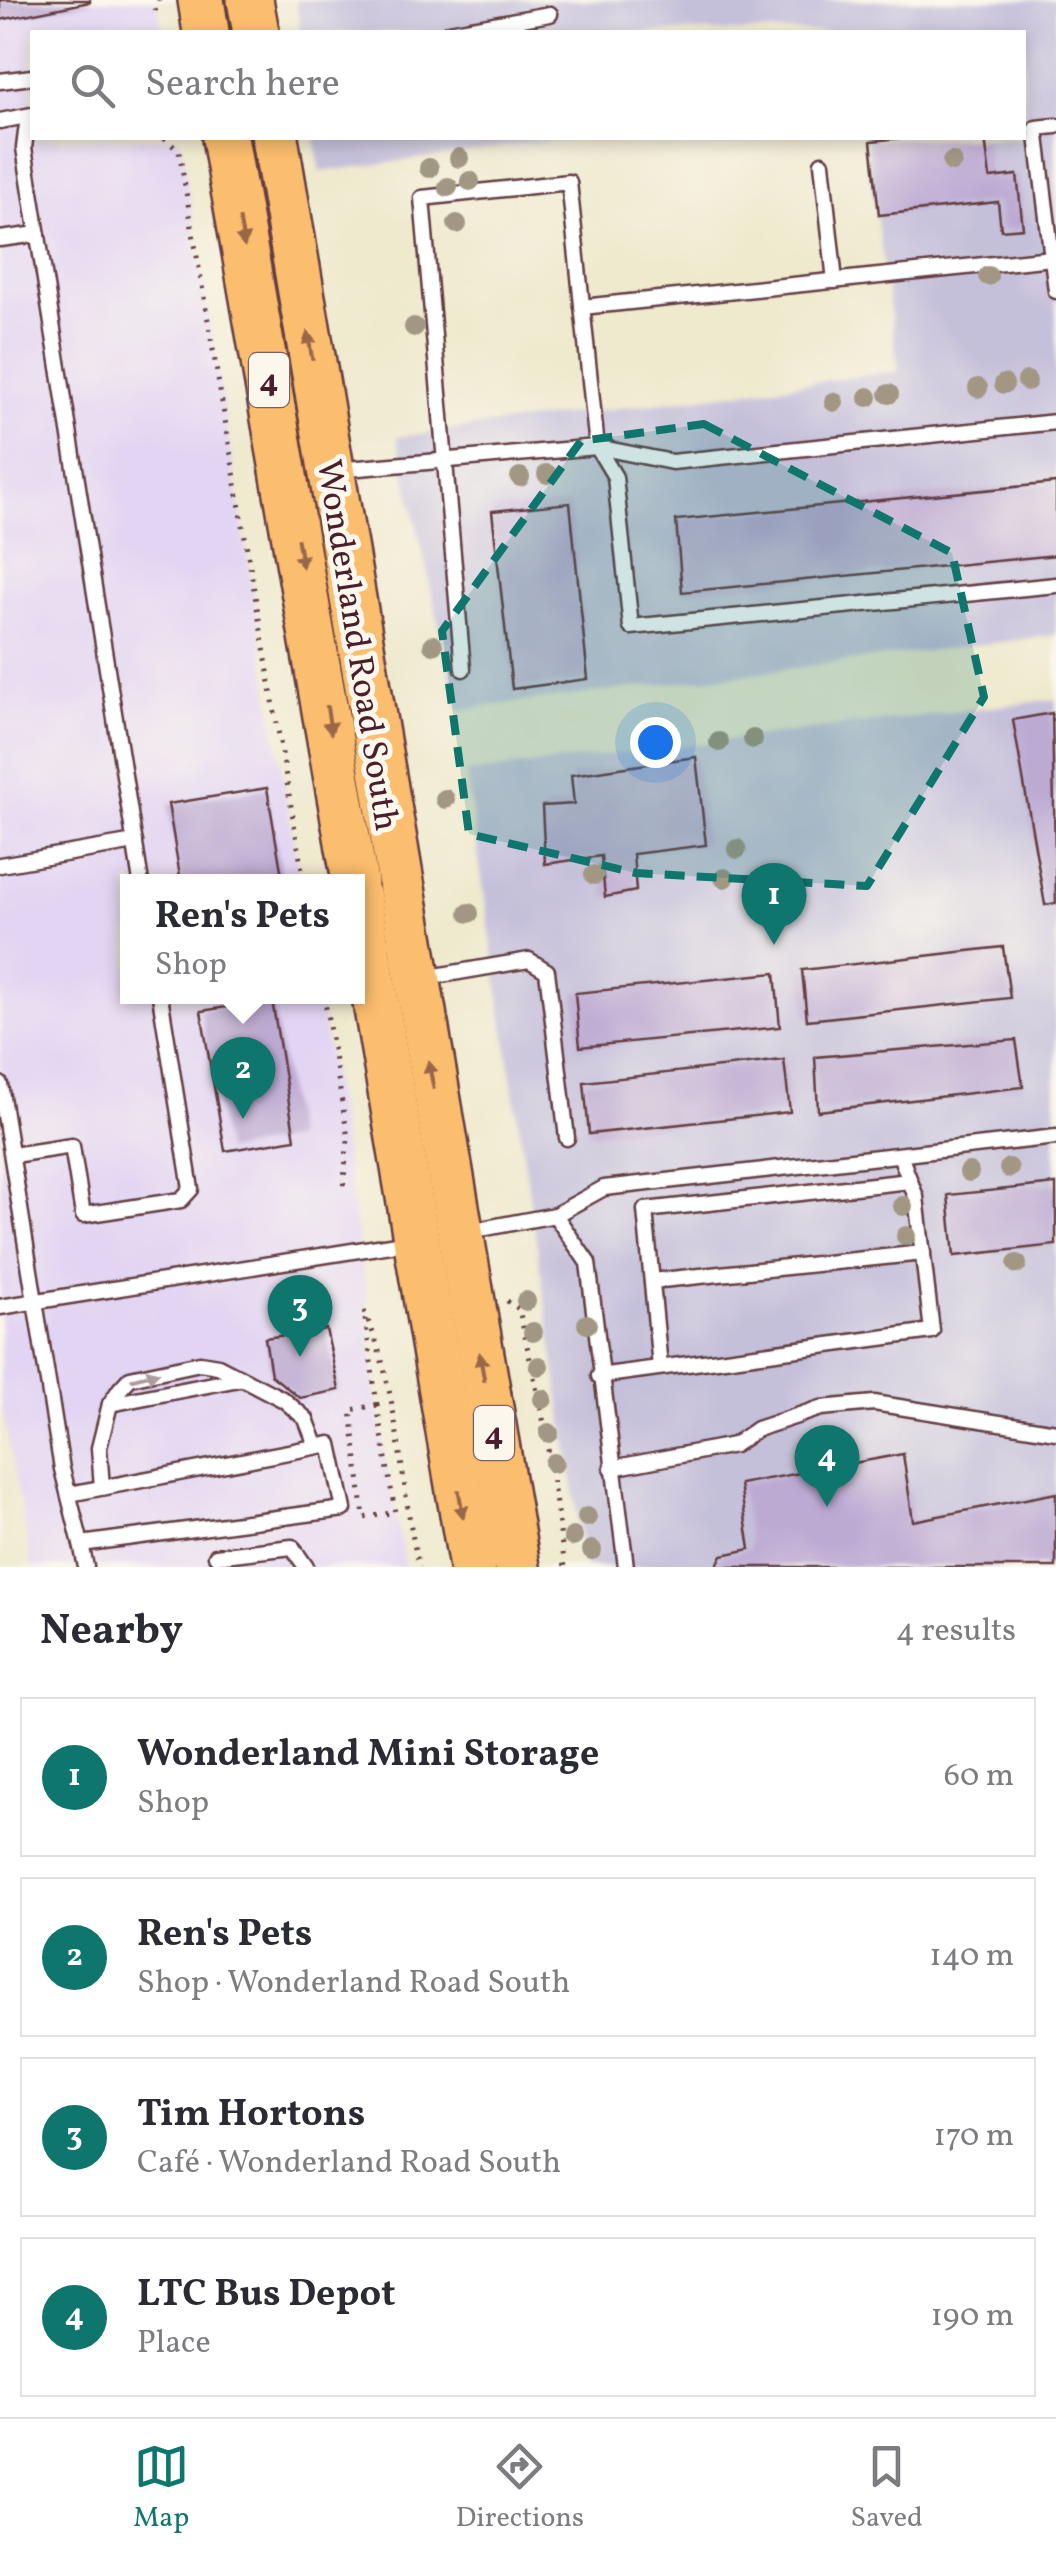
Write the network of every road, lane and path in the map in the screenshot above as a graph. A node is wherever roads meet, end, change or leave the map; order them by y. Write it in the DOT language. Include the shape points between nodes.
graph roads {
  1 [pos="160,0"];
  2 [pos="201,0"];
  3 [pos="250,0"];
  4 [pos="155,11"];
  5 [pos="550,14"];
  6 [pos="206,30"];
  7 [pos="256,30"];
  8 [pos="460,30"];
  9 [pos="30,77"];
  10 [pos="0,82"];
  11 [pos="30,116"];
  12 [pos="0,122"];
  13 [pos="1056,126"];
  14 [pos="166,140"];
  15 [pos="225,140"];
  16 [pos="275,140"];
  17 [pos="822,162"];
  18 [pos="38,234"];
  19 [pos="0,239"];
  20 [pos="1052,258"];
  21 [pos="835,281"];
  22 [pos="1056,292"];
  23 [pos="582,307"];
  24 [pos="1056,422"];
  25 [pos="597,446"];
  26 [pos="442,458"];
  27 [pos="331,471"];
  28 [pos="1056,585"];
  29 [pos="463,669"];
  30 [pos="135,842"];
  31 [pos="0,865"];
  32 [pos="141,874"];
  33 [pos="303,874"];
  34 [pos="354,874"];
  35 [pos="365,927"];
  36 [pos="414,980"];
  37 [pos="161,1004"];
  38 [pos="325,1004"];
  39 [pos="0,1084"];
  40 [pos="1056,1137"];
  41 [pos="567,1138"];
  42 [pos="900,1155"];
  43 [pos="12,1156"];
  44 [pos="910,1181"];
  45 [pos="342,1189"];
  46 [pos="555,1214"];
  47 [pos="438,1237"];
  48 [pos="923,1252"];
  49 [pos="652,1281"];
  50 [pos="499,1296"];
  51 [pos="38,1301"];
  52 [pos="0,1307"];
  53 [pos="660,1367"];
  54 [pos="600,1376"];
  55 [pos="238,1379"];
  56 [pos="110,1404"];
  57 [pos="376,1405"];
  58 [pos="1056,1432"];
  59 [pos="316,1445"];
  60 [pos="612,1468"];
  61 [pos="102,1487"];
  62 [pos="69,1494"];
  63 [pos="81,1544"];
  64 [pos="216,1556"];
  65 [pos="86,1567"];
  66 [pos="306,1567"];
  67 [pos="419,1567"];
  68 [pos="472,1567"];
  69 [pos="516,1567"];
  70 [pos="566,1567"];
  71 [pos="626,1567"];
  1 -- 4 [label="path"];
  2 -- 6 [label="main road"];
  3 -- 7 [label="main road"];
  5 -- 8 [label="lane"];
  9 -- 10 [label="lane"];
  11 -- 12 [label="lane"];
  11 -- 18 [label="lane" via="24,148"];
  13 -- 20 [label="lane" via="1036,128"];
  14 -- 33 [label="path" via="179,150"];
  15 -- 34 [label="main road, Wonderland Road South / 4, one-way"];
  27 -- 16 [label="main road, Wonderland Road South / 4, one-way"];
  17 -- 21 [label="lane"];
  18 -- 19 [label="lane"];
  18 -- 30 [label="lane"];
  20 -- 21 [label="lane"];
  20 -- 22 [label="lane"];
  21 -- 23 [label="lane"];
  23 -- 25 [label="lane"];
  23 -- 26 [label="lane" via="569,182 422,198"];
  24 -- 25 [label="lane" via="672,462"];
  25 -- 26 [label="lane"];
  25 -- 28 [label="lane" via="615,477 631,627"];
  26 -- 27 [label="lane"];
  26 -- 29 [label="lane"];
  27 -- 36 [label="main road, Wonderland Road South / 4"];
  30 -- 31 [label="lane"];
  30 -- 32 [label="lane"];
  35 -- 47 [label="main road, Wonderland Road South / 4"];
  36 -- 41 [label="lane" via="529,960 547,971"];
  47 -- 36 [label="main road, Wonderland Road South / 4, one-way"];
  37 -- 43 [label="lane" via="191,1189 180,1200 83,1216 72,1146"];
  38 -- 45 [label="path" via="348,1138"];
  39 -- 43 [label="lane"];
  40 -- 42 [label="lane"];
  42 -- 44 [label="lane"];
  42 -- 46 [label="lane" via="604,1188"];
  43 -- 51 [label="lane"];
  44 -- 48 [label="lane"];
  44 -- 49 [label="lane" via="645,1210"];
  46 -- 47 [label="lane"];
  46 -- 54 [label="lane" via="588,1263"];
  47 -- 51 [label="lane"];
  47 -- 68 [label="main road, Wonderland Road South / 4, one-way"];
  69 -- 47 [label="main road, Wonderland Road South / 4, one-way"];
  48 -- 49 [label="lane"];
  48 -- 53 [label="lane" via="932,1331"];
  49 -- 53 [label="lane"];
  50 -- 70 [label="path" via="519,1309"];
  51 -- 52 [label="lane"];
  51 -- 62 [label="lane"];
  53 -- 54 [label="lane"];
  54 -- 60 [label="lane"];
  55 -- 56 [label="lane"];
  56 -- 55 [label="lane, one-way" via="130,1378 200,1364"];
  55 -- 59 [label="lane" via="284,1400 306,1419"];
  56 -- 61 [label="lane" via="99,1448"];
  57 -- 57 [label="path" via="351,1410 364,1518 396,1512"];
  57 -- 67 [label="path" via="364,1311 382,1350"];
  58 -- 60 [label="lane" via="874,1403 821,1408 757,1428 734,1445"];
  59 -- 61 [label="lane"];
  59 -- 63 [label="lane" via="330,1444 344,1509"];
  60 -- 71 [label="lane"];
  61 -- 62 [label="lane"];
  62 -- 63 [label="lane"];
  63 -- 65 [label="lane"];
  64 -- 66 [label="lane" via="292,1547"];
}
